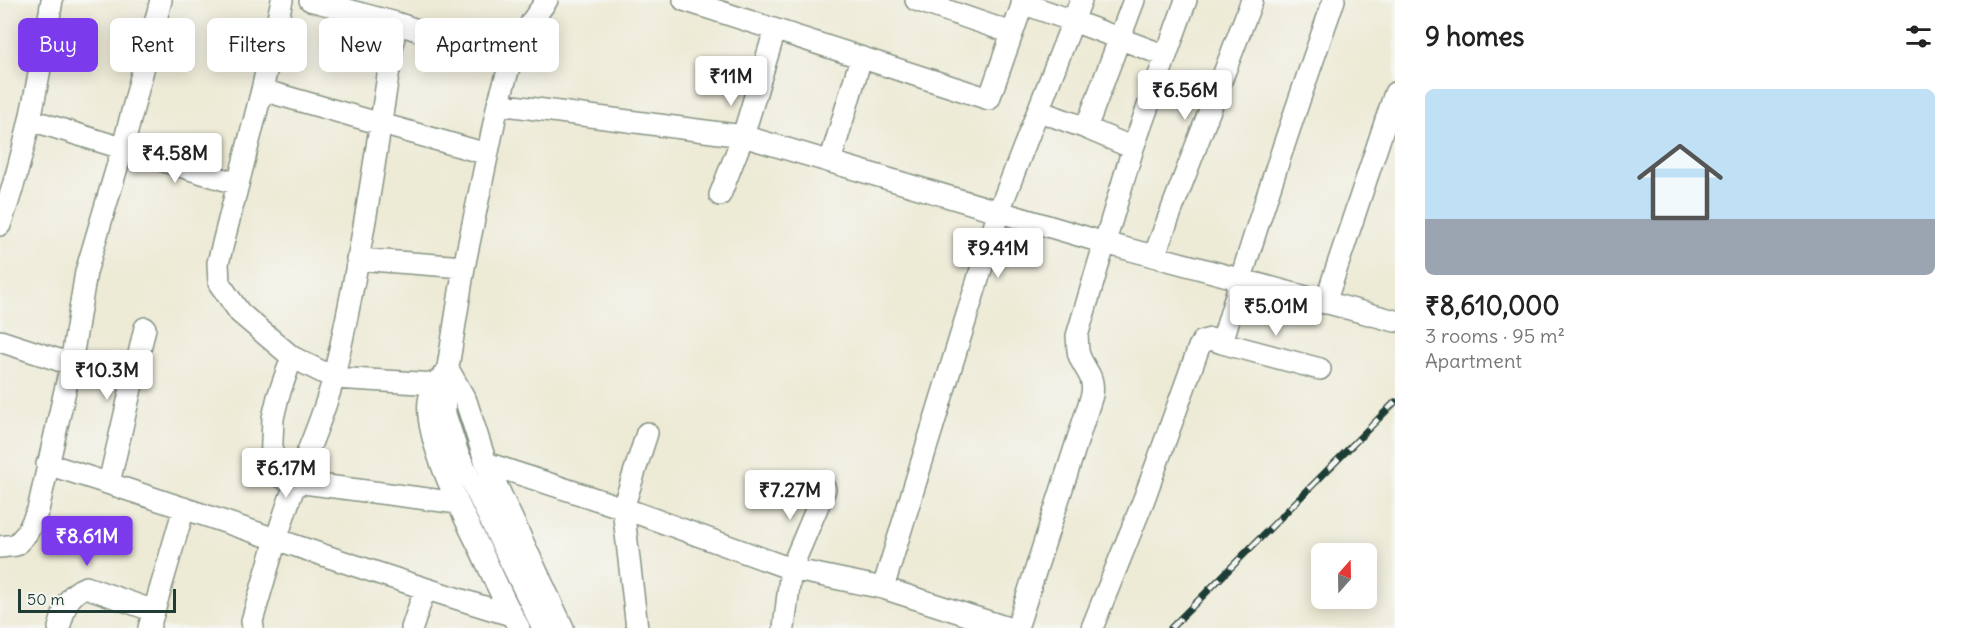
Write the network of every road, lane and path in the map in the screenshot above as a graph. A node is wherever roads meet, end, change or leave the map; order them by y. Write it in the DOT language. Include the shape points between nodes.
graph roads {
  1 [pos="52,0"];
  2 [pos="161,0"];
  3 [pos="282,0"];
  4 [pos="310,0"];
  5 [pos="546,0"];
  6 [pos="684,0"];
  7 [pos="916,0"];
  8 [pos="1081,0"];
  9 [pos="1134,0"];
  10 [pos="1186,0"];
  11 [pos="1252,0"];
  12 [pos="1334,0"];
  13 [pos="1023,2"];
  14 [pos="377,18"];
  15 [pos="534,18"];
  16 [pos="1073,21"];
  17 [pos="775,30"];
  18 [pos="1012,33"];
  19 [pos="1120,38"];
  20 [pos="1166,56"];
  21 [pos="861,58"];
  22 [pos="389,72"];
  23 [pos="508,72"];
  24 [pos="262,90"];
  25 [pos="1395,93"];
  26 [pos="498,104"];
  27 [pos="1039,111"];
  28 [pos="30,120"];
  29 [pos="381,123"];
  30 [pos="1086,128"];
  31 [pos="742,136"];
  32 [pos="123,147"];
  33 [pos="1133,148"];
  34 [pos="486,154"];
  35 [pos="830,162"];
  36 [pos="238,184"];
  37 [pos="720,195"];
  38 [pos="999,211"];
  39 [pos="0,225"];
  40 [pos="1105,243"];
  41 [pos="1154,256"];
  42 [pos="357,259"];
  43 [pos="464,267"];
  44 [pos="1240,279"];
  45 [pos="1325,303"];
  46 [pos="1395,321"];
  47 [pos="145,328"];
  48 [pos="0,341"];
  49 [pos="1222,343"];
  50 [pos="292,357"];
  51 [pos="71,364"];
  52 [pos="1320,369"];
  53 [pos="442,376"];
  54 [pos="334,378"];
  55 [pos="647,433"];
  56 [pos="486,463"];
  57 [pos="47,464"];
  58 [pos="296,482"];
  59 [pos="110,483"];
  60 [pos="825,489"];
  61 [pos="458,503"];
  62 [pos="184,508"];
  63 [pos="623,508"];
  64 [pos="276,538"];
  65 [pos="0,547"];
  66 [pos="791,568"];
  67 [pos="883,588"];
  68 [pos="425,590"];
  69 [pos="151,619"];
  70 [pos="515,622"];
  71 [pos="59,628"];
  72 [pos="252,628"];
  73 [pos="412,628"];
  74 [pos="543,628"];
  75 [pos="562,628"];
  76 [pos="637,628"];
  77 [pos="784,628"];
  78 [pos="1008,628"];
  79 [pos="1017,628"];
  80 [pos="1092,628"];
  1 -- 28 [label="street"];
  2 -- 32 [label="street"];
  3 -- 24 [label="street"];
  4 -- 14 [label="street"];
  5 -- 15 [label="street"];
  6 -- 17 [label="street"];
  7 -- 18 [label="street"];
  8 -- 16 [label="street"];
  9 -- 19 [label="street"];
  10 -- 20 [label="street"];
  11 -- 41 [label="street"];
  12 -- 44 [label="street"];
  13 -- 16 [label="street"];
  13 -- 18 [label="street"];
  16 -- 19 [label="street"];
  16 -- 27 [label="street"];
  17 -- 21 [label="street"];
  17 -- 31 [label="street"];
  18 -- 21 [label="street" via="989,99"];
  19 -- 20 [label="street"];
  19 -- 30 [label="street"];
  20 -- 33 [label="street"];
  21 -- 35 [label="street"];
  22 -- 29 [label="street"];
  23 -- 26 [label="street"];
  24 -- 29 [label="street"];
  24 -- 36 [label="street"];
  25 -- 45 [label="street"];
  26 -- 31 [label="street"];
  26 -- 34 [label="street"];
  27 -- 30 [label="street"];
  27 -- 38 [label="street"];
  28 -- 32 [label="street"];
  28 -- 39 [label="street" via="14,187"];
  29 -- 34 [label="street"];
  29 -- 42 [label="street"];
  30 -- 33 [label="street"];
  31 -- 35 [label="street"];
  31 -- 37 [label="street"];
  32 -- 36 [label="street"];
  32 -- 51 [label="street" via="86,272"];
  33 -- 40 [label="street"];
  34 -- 43 [label="street"];
  35 -- 38 [label="street"];
  36 -- 50 [label="street" via="218,263 219,283 240,313"];
  38 -- 40 [label="street"];
  38 -- 67 [label="street"];
  40 -- 41 [label="street"];
  40 -- 79 [label="street" via="1077,336 1080,357 1094,385 1092,395"];
  41 -- 44 [label="street"];
  42 -- 43 [label="street"];
  42 -- 54 [label="street"];
  43 -- 53 [label="street"];
  44 -- 45 [label="street"];
  44 -- 49 [label="street"];
  45 -- 46 [label="street"];
  47 -- 59 [label="street"];
  48 -- 51 [label="street"];
  49 -- 52 [label="street"];
  49 -- 80 [label="street" via="1211,339 1199,347"];
  50 -- 54 [label="street"];
  50 -- 58 [label="street" via="273,418 271,465 275,475"];
  51 -- 57 [label="street"];
  53 -- 54 [label="street"];
  53 -- 56 [label="street" via="466,401"];
  53 -- 61 [label="street" via="429,400 431,424"];
  53 -- 74 [label="street" via="445,414 458,453"];
  54 -- 58 [label="street"];
  55 -- 63 [label="street"];
  56 -- 63 [label="street"];
  56 -- 75 [label="street"];
  57 -- 59 [label="street"];
  57 -- 65 [label="street" via="38,510 27,533 16,545"];
  58 -- 61 [label="street"];
  58 -- 64 [label="street"];
  59 -- 62 [label="street"];
  60 -- 66 [label="street"];
  61 -- 70 [label="street"];
  62 -- 64 [label="street"];
  62 -- 69 [label="street"];
  63 -- 66 [label="street"];
  63 -- 76 [label="street"];
  64 -- 68 [label="street"];
  64 -- 72 [label="street"];
  66 -- 67 [label="street"];
  66 -- 77 [label="street"];
  67 -- 78 [label="street"];
  68 -- 70 [label="street"];
  68 -- 73 [label="street"];
  69 -- 71 [label="street" via="86,586 75,591 67,603"];
}
